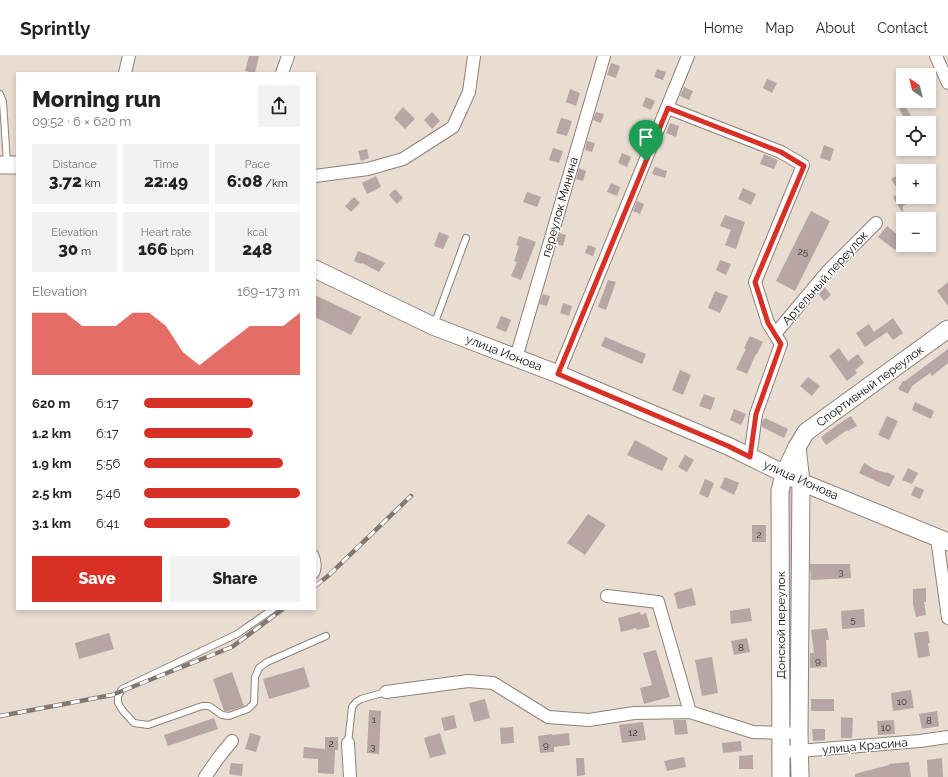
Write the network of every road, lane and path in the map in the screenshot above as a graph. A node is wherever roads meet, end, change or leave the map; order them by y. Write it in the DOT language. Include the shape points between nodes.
graph roads {
  1 [pos="129,56"];
  2 [pos="288,56"];
  3 [pos="474,56"];
  4 [pos="604,56"];
  5 [pos="688,56"];
  6 [pos="936,56"];
  7 [pos="125,72"];
  8 [pos="282,72"];
  9 [pos="948,83"];
  10 [pos="0,94"];
  11 [pos="668,108"];
  12 [pos="8,165"];
  13 [pos="316,176"];
  14 [pos="876,223"];
  15 [pos="466,238"];
  16 [pos="316,269"];
  17 [pos="433,326"];
  18 [pos="948,329"];
  19 [pos="775,334"];
  20 [pos="516,358"];
  21 [pos="558,374"];
  22 [pos="797,447"];
  23 [pos="750,457"];
  24 [pos="784,474"];
  25 [pos="801,482"];
  26 [pos="943,540"];
  27 [pos="316,556"];
  28 [pos="316,574"];
  29 [pos="607,596"];
  30 [pos="272,610"];
  31 [pos="948,618"];
  32 [pos="326,636"];
  33 [pos="386,692"];
  34 [pos="690,712"];
  35 [pos="799,733"];
  36 [pos="781,734"];
  37 [pos="948,737"];
  38 [pos="232,742"];
  39 [pos="348,743"];
  40 [pos="799,751"];
  41 [pos="781,752"];
  42 [pos="205,777"];
  43 [pos="350,777"];
  44 [pos="781,777"];
  45 [pos="800,777"];
  1 -- 7 [label="street"];
  2 -- 8 [label="street"];
  3 -- 13 [label="street" via="470,92 453,127 403,159 368,169"];
  4 -- 20 [label="street, переулок Минина"];
  5 -- 11 [label="street"];
  6 -- 9 [label="street"];
  10 -- 12 [label="lane" via="3,102"];
  11 -- 19 [label="street, Артельный переулок" via="781,152 804,166 755,282 768,323"];
  11 -- 21 [label="street"];
  14 -- 19 [label="street, Артельный переулок" via="827,272"];
  15 -- 17 [label="lane"];
  16 -- 17 [label="main road, улица Ионова"];
  17 -- 20 [label="main road, улица Ионова"];
  18 -- 22 [label="main road, Спортивный переулок" via="806,432"];
  19 -- 23 [label="street, Артельный переулок" via="781,344 756,414"];
  20 -- 21 [label="main road, улица Ионова"];
  21 -- 23 [label="main road, улица Ионова"];
  22 -- 24 [label="main road, Спортивный переулок"];
  22 -- 25 [label="main road"];
  23 -- 24 [label="main road, улица Ионова"];
  24 -- 25 [label="main road, улица Ионова"];
  24 -- 36 [label="main road, Донской переулок" via="780,491"];
  25 -- 26 [label="main road, улица Ионова"];
  25 -- 35 [label="main road, Донской переулок"];
  26 -- 31 [label="street"];
  27 -- 28 [label="lane"];
  29 -- 34 [label="street" via="658,602"];
  30 -- 32 [label="lane" via="236,634 122,688 118,703 123,711 134,723 148,725 202,706 209,706 222,715 229,716 248,709 254,703 255,676 259,668"];
  33 -- 34 [label="street" via="468,681 493,683 548,717 589,720 634,713"];
  33 -- 39 [label="lane" via="361,699 352,707"];
  34 -- 36 [label="street" via="753,732"];
  35 -- 36 [label="street"];
  35 -- 40 [label="main road, Донской переулок"];
  36 -- 41 [label="main road, Донской переулок"];
  37 -- 40 [label="street, улица Красина" via="920,742"];
  38 -- 42 [label="street"];
  39 -- 43 [label="street"];
  40 -- 41 [label="street, улица Красина"];
  40 -- 45 [label="main road, Донской переулок"];
  41 -- 44 [label="main road, Донской переулок"];
}
